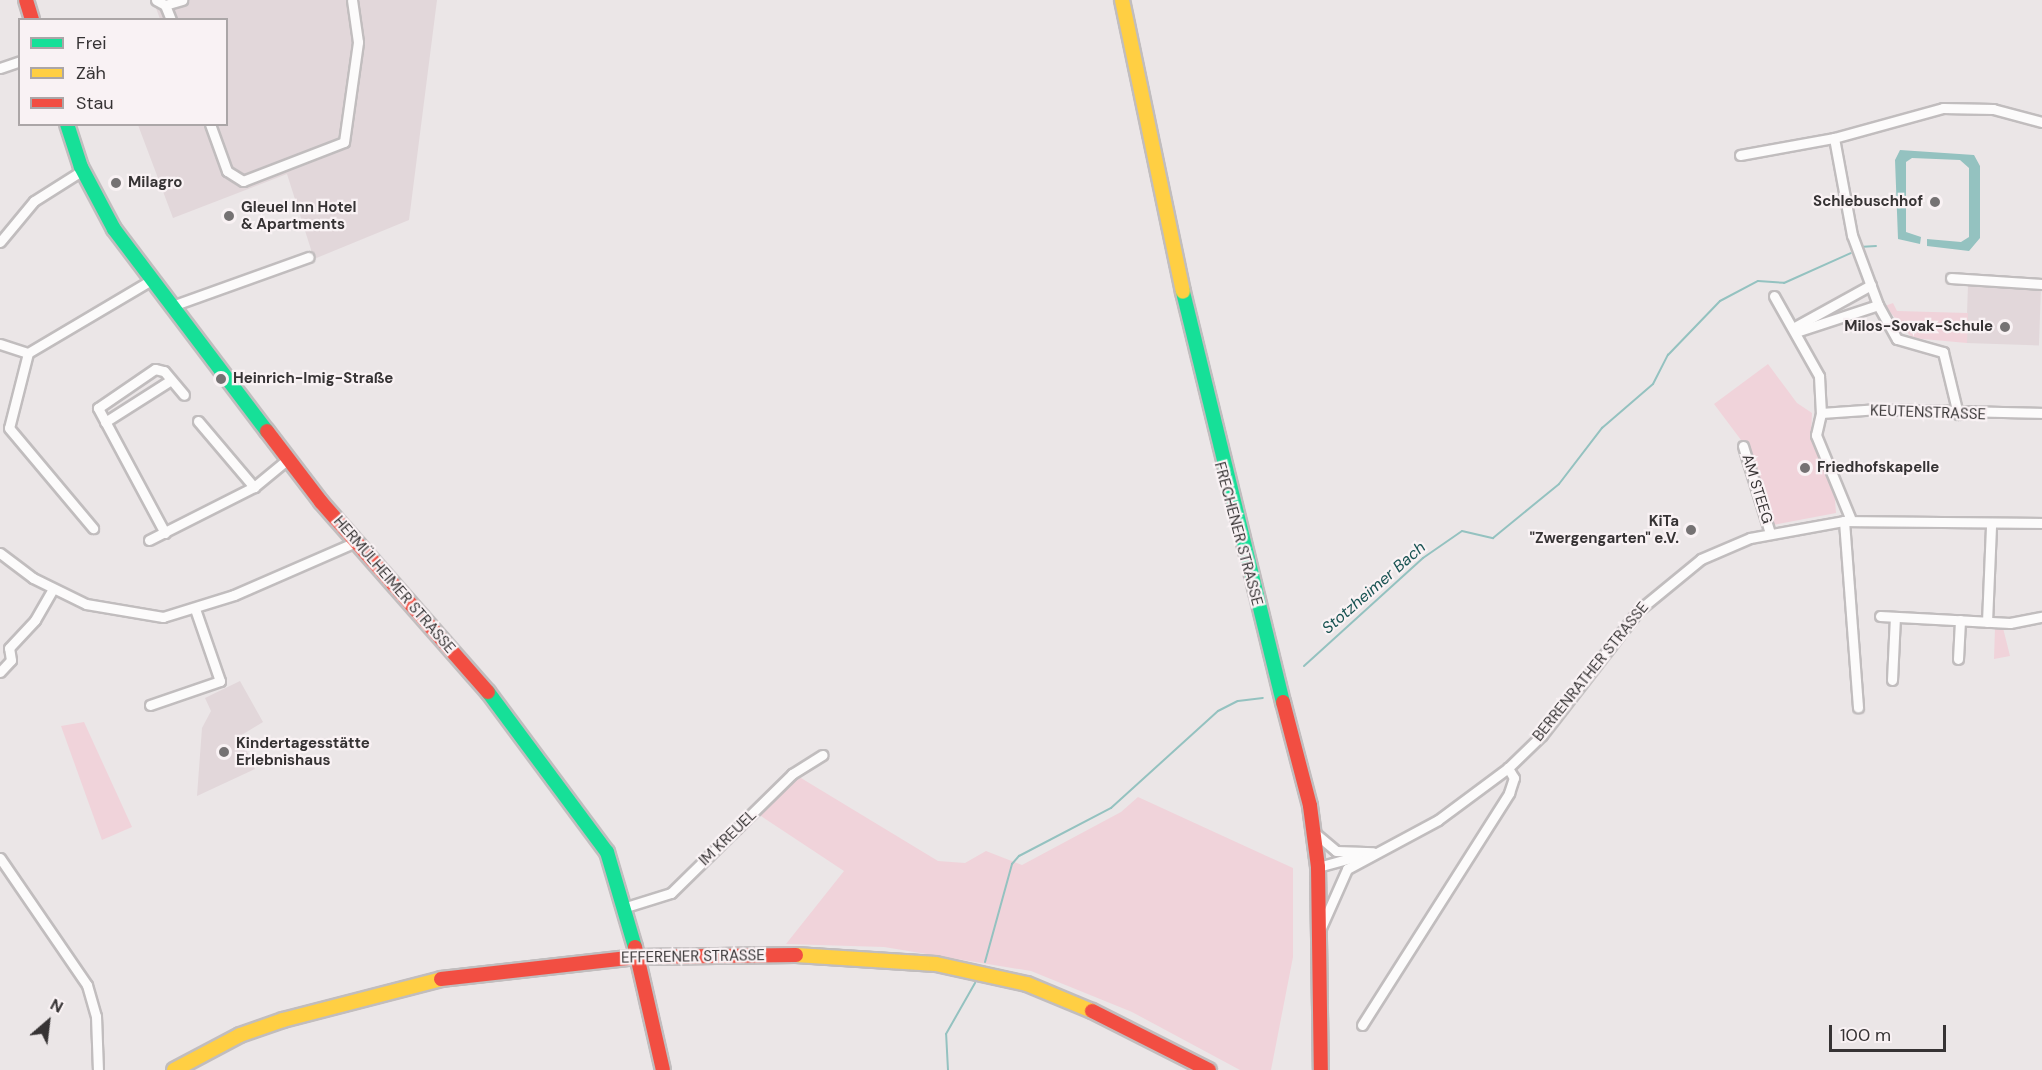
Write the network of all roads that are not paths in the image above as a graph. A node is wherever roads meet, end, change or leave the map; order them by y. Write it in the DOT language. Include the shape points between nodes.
graph roads {
  1 [pos="26,0"];
  2 [pos="156,0"];
  3 [pos="182,0"];
  4 [pos="352,0"];
  5 [pos="1122,0"];
  6 [pos="165,5"];
  7 [pos="31,18"];
  8 [pos="170,18"];
  9 [pos="18,62"];
  10 [pos="0,68"];
  11 [pos="2042,122"];
  12 [pos="68,126"];
  13 [pos="211,126"];
  14 [pos="1834,138"];
  15 [pos="1740,155"];
  16 [pos="83,170"];
  17 [pos="0,242"];
  18 [pos="309,256"];
  19 [pos="1951,278"];
  20 [pos="153,279"];
  21 [pos="2042,284"];
  22 [pos="1871,285"];
  23 [pos="1774,296"];
  24 [pos="1878,305"];
  25 [pos="172,306"];
  26 [pos="1794,330"];
  27 [pos="0,344"];
  28 [pos="28,353"];
  29 [pos="171,380"];
  30 [pos="184,395"];
  31 [pos="1821,413"];
  32 [pos="2042,413"];
  33 [pos="1958,414"];
  34 [pos="198,421"];
  35 [pos="105,422"];
  36 [pos="1743,446"];
  37 [pos="288,459"];
  38 [pos="254,487"];
  39 [pos="1848,521"];
  40 [pos="2042,523"];
  41 [pos="1991,525"];
  42 [pos="93,528"];
  43 [pos="165,533"];
  44 [pos="1770,533"];
  45 [pos="149,540"];
  46 [pos="356,542"];
  47 [pos="0,553"];
  48 [pos="53,589"];
  49 [pos="195,609"];
  50 [pos="1880,616"];
  51 [pos="2042,616"];
  52 [pos="1895,617"];
  53 [pos="1960,620"];
  54 [pos="1987,622"];
  55 [pos="5,646"];
  56 [pos="1958,659"];
  57 [pos="0,672"];
  58 [pos="1892,680"];
  59 [pos="150,705"];
  60 [pos="1858,707"];
  61 [pos="823,755"];
  62 [pos="1508,768"];
  63 [pos="1314,831"];
  64 [pos="1375,852"];
  65 [pos="0,858"];
  66 [pos="1318,867"];
  67 [pos="626,907"];
  68 [pos="1319,933"];
  69 [pos="637,957"];
  70 [pos="1362,1025"];
  71 [pos="98,1070"];
  72 [pos="174,1070"];
  73 [pos="663,1070"];
  74 [pos="1209,1070"];
  75 [pos="1322,1070"];
  1 -- 7 [label="street"];
  2 -- 6 [label="street"];
  3 -- 6 [label="street"];
  4 -- 13 [label="street" via="358,42 344,142 243,181 227,171"];
  5 -- 63 [label="street, FRECHENER STRASSE" via="1206,405 1299,751"];
  6 -- 8 [label="street"];
  9 -- 10 [label="street"];
  11 -- 14 [label="street" via="1993,109 1943,108"];
  12 -- 16 [label="street, HERMÜLHEIMER STRASSE"];
  14 -- 15 [label="street"];
  14 -- 22 [label="street" via="1852,235"];
  16 -- 17 [label="street" via="34,201"];
  16 -- 20 [label="street, HERMÜLHEIMER STRASSE" via="114,229"];
  18 -- 25 [label="street"];
  19 -- 21 [label="street"];
  20 -- 25 [label="street, HERMÜLHEIMER STRASSE"];
  20 -- 28 [label="street"];
  22 -- 24 [label="street"];
  22 -- 26 [label="street"];
  23 -- 26 [label="street"];
  24 -- 26 [label="street"];
  24 -- 33 [label="street" via="1903,343 1942,352"];
  25 -- 37 [label="street, HERMÜLHEIMER STRASSE"];
  26 -- 31 [label="street" via="1819,376"];
  27 -- 28 [label="street"];
  28 -- 42 [label="street" via="9,428"];
  29 -- 30 [label="street"];
  29 -- 35 [label="street"];
  29 -- 35 [label="street" via="155,369 99,405"];
  31 -- 33 [label="street, KEUTENSTRASSE" via="1879,409"];
  31 -- 39 [label="street" via="1816,435"];
  32 -- 33 [label="street, KEUTENSTRASSE"];
  34 -- 38 [label="street"];
  35 -- 43 [label="street"];
  36 -- 44 [label="street, AM STEEG"];
  37 -- 38 [label="street"];
  37 -- 46 [label="street, HERMÜLHEIMER STRASSE"];
  38 -- 43 [label="street"];
  39 -- 41 [label="street, BERRENRATHER STRASSE"];
  39 -- 44 [label="street, BERRENRATHER STRASSE"];
  39 -- 60 [label="street"];
  40 -- 41 [label="street, BERRENRATHER STRASSE"];
  41 -- 54 [label="street"];
  43 -- 45 [label="street"];
  44 -- 62 [label="street, BERRENRATHER STRASSE" via="1701,559 1654,596 1542,735"];
  46 -- 49 [label="street"];
  46 -- 67 [label="street, HERMÜLHEIMER STRASSE" via="490,694 591,825 607,852"];
  47 -- 48 [label="street"];
  48 -- 49 [label="street" via="110,612 142,617"];
  48 -- 55 [label="street" via="35,620"];
  49 -- 59 [label="street" via="220,681"];
  50 -- 52 [label="street"];
  51 -- 54 [label="street"];
  52 -- 53 [label="street"];
  52 -- 58 [label="street"];
  53 -- 54 [label="street"];
  53 -- 56 [label="street"];
  55 -- 57 [label="street" via="11,660"];
  61 -- 67 [label="street, IM KREUEL" via="792,774 671,892"];
  62 -- 64 [label="street, BERRENRATHER STRASSE" via="1438,820"];
  62 -- 70 [label="street" via="1514,778 1509,793"];
  63 -- 64 [label="street, BERRENRATHER STRASSE" via="1336,851"];
  63 -- 66 [label="street, FRECHENER STRASSE"];
  64 -- 66 [label="street, BERRENRATHER STRASSE"];
  64 -- 68 [label="street, BERRENRATHER STRASSE" via="1341,876"];
  65 -- 71 [label="street" via="87,985 96,1016"];
  66 -- 68 [label="street, FRECHENER STRASSE"];
  67 -- 69 [label="street, HERMÜLHEIMER STRASSE"];
  68 -- 75 [label="street, FRECHENER STRASSE" via="1316,1012"];
  69 -- 72 [label="street, EFFERENER STRASSE" via="528,964 441,978 273,1023"];
  69 -- 73 [label="street, HERMÜLHEIMER STRASSE"];
  69 -- 74 [label="street, EFFERENER STRASSE" via="819,955 971,970 1088,1008"];
}
